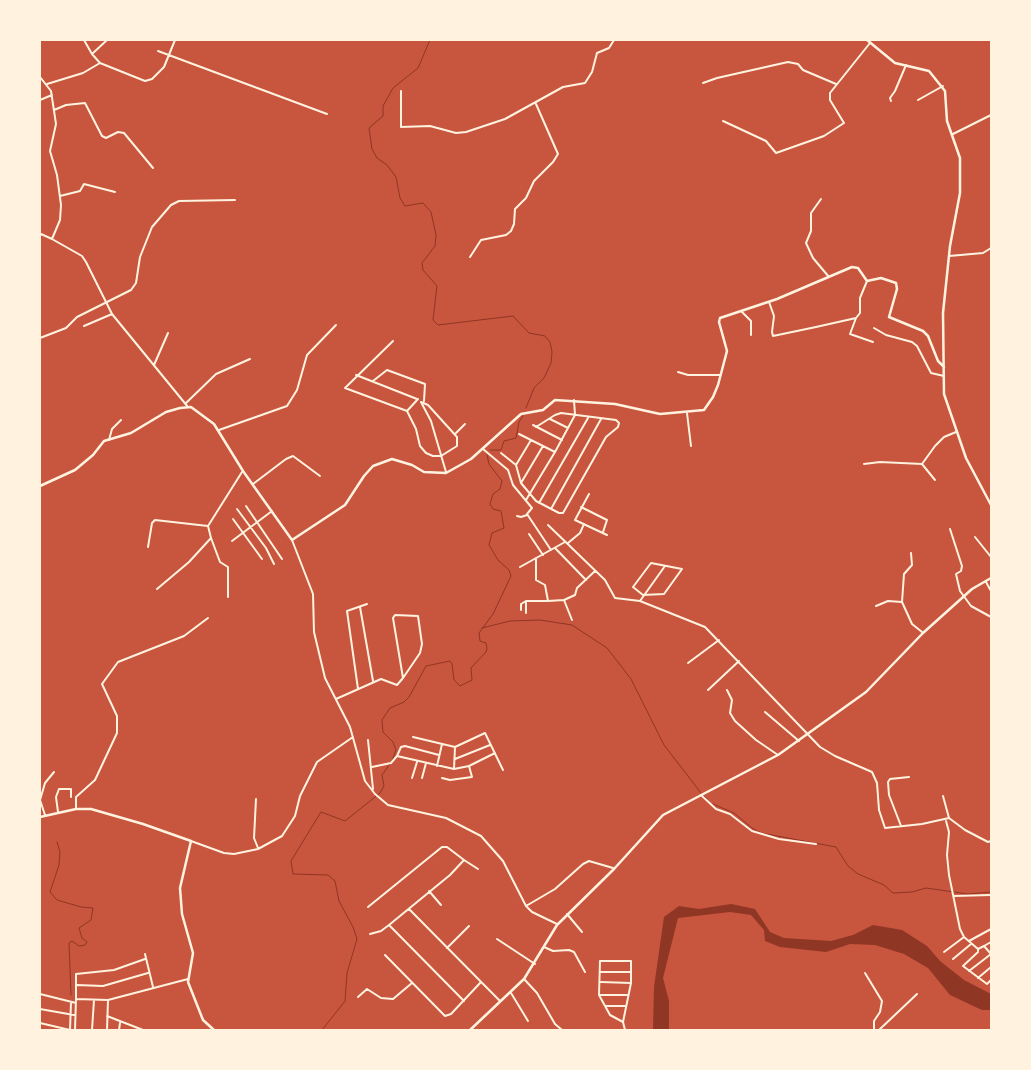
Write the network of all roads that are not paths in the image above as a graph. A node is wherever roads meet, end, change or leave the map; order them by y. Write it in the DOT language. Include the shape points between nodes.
graph roads {
  1 [pos="84,40"];
  2 [pos="107,40"];
  3 [pos="175,40"];
  4 [pos="614,40"];
  5 [pos="867,40"];
  6 [pos="870,43"];
  7 [pos="158,51"];
  8 [pos="92,54"];
  9 [pos="168,56"];
  10 [pos="100,63"];
  11 [pos="906,65"];
  12 [pos="40,77"];
  13 [pos="703,83"];
  14 [pos="47,84"];
  15 [pos="836,84"];
  16 [pos="943,86"];
  17 [pos="400,91"];
  18 [pos="52,95"];
  19 [pos="40,100"];
  20 [pos="918,100"];
  21 [pos="891,101"];
  22 [pos="536,104"];
  23 [pos="54,110"];
  24 [pos="327,114"];
  25 [pos="991,116"];
  26 [pos="723,121"];
  27 [pos="952,134"];
  28 [pos="153,168"];
  29 [pos="115,192"];
  30 [pos="60,196"];
  31 [pos="821,199"];
  32 [pos="235,200"];
  33 [pos="40,234"];
  34 [pos="52,239"];
  35 [pos="991,248"];
  36 [pos="949,256"];
  37 [pos="470,257"];
  38 [pos="829,277"];
  39 [pos="867,281"];
  40 [pos="769,302"];
  41 [pos="107,303"];
  42 [pos="741,311"];
  43 [pos="112,314"];
  44 [pos="856,318"];
  45 [pos="336,325"];
  46 [pos="84,326"];
  47 [pos="874,328"];
  48 [pos="168,333"];
  49 [pos="751,335"];
  50 [pos="40,338"];
  51 [pos="393,341"];
  52 [pos="873,342"];
  53 [pos="250,360"];
  54 [pos="154,366"];
  55 [pos="944,368"];
  56 [pos="678,372"];
  57 [pos="356,375"];
  58 [pos="720,375"];
  59 [pos="944,376"];
  60 [pos="373,380"];
  61 [pos="418,399"];
  62 [pos="574,400"];
  63 [pos="422,402"];
  64 [pos="187,405"];
  65 [pos="408,411"];
  66 [pos="687,413"];
  67 [pos="574,415"];
  68 [pos="588,417"];
  69 [pos="549,419"];
  70 [pos="602,419"];
  71 [pos="121,420"];
  72 [pos="465,424"];
  73 [pos="533,425"];
  74 [pos="536,427"];
  75 [pos="568,428"];
  76 [pos="219,430"];
  77 [pos="956,432"];
  78 [pos="456,434"];
  79 [pos="519,434"];
  80 [pos="109,440"];
  81 [pos="531,440"];
  82 [pos="562,440"];
  83 [pos="543,446"];
  84 [pos="691,446"];
  85 [pos="482,448"];
  86 [pos="555,452"];
  87 [pos="501,453"];
  88 [pos="441,456"];
  89 [pos="864,464"];
  90 [pos="922,464"];
  91 [pos="516,466"];
  92 [pos="243,471"];
  93 [pos="446,473"];
  94 [pos="320,476"];
  95 [pos="935,480"];
  96 [pos="520,482"];
  97 [pos="252,484"];
  98 [pos="40,486"];
  99 [pos="530,494"];
  100 [pos="589,494"];
  101 [pos="525,500"];
  102 [pos="539,503"];
  103 [pos="991,504"];
  104 [pos="246,506"];
  105 [pos="581,507"];
  106 [pos="237,509"];
  107 [pos="551,509"];
  108 [pos="272,511"];
  109 [pos="527,514"];
  110 [pos="518,516"];
  111 [pos="233,519"];
  112 [pos="258,522"];
  113 [pos="584,524"];
  114 [pos="548,525"];
  115 [pos="208,526"];
  116 [pos="251,527"];
  117 [pos="950,529"];
  118 [pos="603,532"];
  119 [pos="243,533"];
  120 [pos="529,534"];
  121 [pos="607,535"];
  122 [pos="975,537"];
  123 [pos="211,538"];
  124 [pos="292,540"];
  125 [pos="232,541"];
  126 [pos="564,542"];
  127 [pos="567,544"];
  128 [pos="148,547"];
  129 [pos="555,548"];
  130 [pos="551,550"];
  131 [pos="911,553"];
  132 [pos="543,555"];
  133 [pos="991,557"];
  134 [pos="536,558"];
  135 [pos="262,559"];
  136 [pos="282,559"];
  137 [pos="274,564"];
  138 [pos="665,565"];
  139 [pos="520,567"];
  140 [pos="595,571"];
  141 [pos="991,578"];
  142 [pos="586,580"];
  143 [pos="985,581"];
  144 [pos="157,588"];
  145 [pos="991,591"];
  146 [pos="643,595"];
  147 [pos="963,597"];
  148 [pos="228,598"];
  149 [pos="564,600"];
  150 [pos="526,601"];
  151 [pos="640,601"];
  152 [pos="548,602"];
  153 [pos="902,602"];
  154 [pos="367,604"];
  155 [pos="876,606"];
  156 [pos="360,607"];
  157 [pos="521,610"];
  158 [pos="526,613"];
  159 [pos="991,617"];
  160 [pos="208,618"];
  161 [pos="572,620"];
  162 [pos="923,633"];
  163 [pos="719,640"];
  164 [pos="739,661"];
  165 [pos="688,663"];
  166 [pos="403,678"];
  167 [pos="373,682"];
  168 [pos="358,689"];
  169 [pos="708,690"];
  170 [pos="727,690"];
  171 [pos="335,699"];
  172 [pos="765,712"];
  173 [pos="807,734"];
  174 [pos="353,737"];
  175 [pos="413,737"];
  176 [pos="368,740"];
  177 [pos="799,740"];
  178 [pos="442,744"];
  179 [pos="490,744"];
  180 [pos="455,747"];
  181 [pos="495,753"];
  182 [pos="439,755"];
  183 [pos="778,755"];
  184 [pos="396,757"];
  185 [pos="455,759"];
  186 [pos="417,761"];
  187 [pos="426,763"];
  188 [pos="437,766"];
  189 [pos="468,766"];
  190 [pos="372,767"];
  191 [pos="454,769"];
  192 [pos="503,770"];
  193 [pos="54,772"];
  194 [pos="909,777"];
  195 [pos="412,778"];
  196 [pos="422,778"];
  197 [pos="442,778"];
  198 [pos="373,791"];
  199 [pos="701,795"];
  200 [pos="943,796"];
  201 [pos="71,797"];
  202 [pos="256,799"];
  203 [pos="76,809"];
  204 [pos="58,812"];
  205 [pos="45,815"];
  206 [pos="40,817"];
  207 [pos="949,818"];
  208 [pos="946,820"];
  209 [pos="901,826"];
  210 [pos="191,841"];
  211 [pos="990,841"];
  212 [pos="816,844"];
  213 [pos="991,846"];
  214 [pos="258,849"];
  215 [pos="464,860"];
  216 [pos="614,868"];
  217 [pos="478,869"];
  218 [pos="429,891"];
  219 [pos="954,893"];
  220 [pos="991,895"];
  221 [pos="441,905"];
  222 [pos="526,906"];
  223 [pos="368,907"];
  224 [pos="409,908"];
  225 [pos="567,914"];
  226 [pos="389,924"];
  227 [pos="557,924"];
  228 [pos="469,926"];
  229 [pos="991,929"];
  230 [pos="582,932"];
  231 [pos="370,934"];
  232 [pos="964,937"];
  233 [pos="497,939"];
  234 [pos="969,941"];
  235 [pos="991,942"];
  236 [pos="972,944"];
  237 [pos="984,946"];
  238 [pos="544,947"];
  239 [pos="447,948"];
  240 [pos="978,949"];
  241 [pos="944,952"];
  242 [pos="145,954"];
  243 [pos="991,954"];
  244 [pos="385,956"];
  245 [pos="953,958"];
  246 [pos="145,959"];
  247 [pos="535,964"];
  248 [pos="991,967"];
  249 [pos="969,971"];
  250 [pos="585,972"];
  251 [pos="600,972"];
  252 [pos="631,972"];
  253 [pos="148,973"];
  254 [pos="865,973"];
  255 [pos="978,978"];
  256 [pos="188,979"];
  257 [pos="524,979"];
  258 [pos="991,980"];
  259 [pos="481,982"];
  260 [pos="601,982"];
  261 [pos="412,983"];
  262 [pos="631,983"];
  263 [pos="76,985"];
  264 [pos="152,987"];
  265 [pos="510,992"];
  266 [pos="40,994"];
  267 [pos="917,994"];
  268 [pos="599,995"];
  269 [pos="628,995"];
  270 [pos="358,997"];
  271 [pos="76,998"];
  272 [pos="94,1000"];
  273 [pos="108,1000"];
  274 [pos="464,1000"];
  275 [pos="500,1001"];
  276 [pos="71,1002"];
  277 [pos="76,1003"];
  278 [pos="605,1006"];
  279 [pos="626,1006"];
  280 [pos="40,1009"];
  281 [pos="71,1015"];
  282 [pos="76,1016"];
  283 [pos="107,1016"];
  284 [pos="528,1021"];
  285 [pos="623,1022"];
  286 [pos="40,1023"];
  287 [pos="120,1023"];
  288 [pos="132,1028"];
  289 [pos="70,1030"];
  290 [pos="75,1030"];
  291 [pos="92,1030"];
  292 [pos="107,1030"];
  293 [pos="119,1030"];
  294 [pos="143,1030"];
  295 [pos="214,1030"];
  296 [pos="470,1030"];
  297 [pos="562,1030"];
  298 [pos="625,1030"];
  299 [pos="874,1030"];
  300 [pos="879,1030"];
  1 -- 8 [label="street"];
  2 -- 8 [label="street"];
  3 -- 9 [label="street"];
  4 -- 22 [label="street" via="608,48 597,53 585,83 563,87"];
  5 -- 6 [label="street"];
  6 -- 11 [label="street" via="895,63"];
  6 -- 15 [label="street"];
  7 -- 9 [label="street"];
  8 -- 10 [label="street"];
  9 -- 10 [label="street" via="164,67 148,80"];
  9 -- 24 [label="street" via="190,61"];
  10 -- 14 [label="street" via="83,73"];
  11 -- 16 [label="street" via="929,71"];
  11 -- 21 [label="street"];
  12 -- 14 [label="street"];
  13 -- 15 [label="street" via="788,62"];
  14 -- 18 [label="street"];
  15 -- 26 [label="street" via="829,96 844,123 803,145 776,153 766,141"];
  16 -- 20 [label="street"];
  16 -- 27 [label="street" via="948,104 947,121"];
  17 -- 22 [label="street" via="401,127 430,126 456,133 505,120"];
  18 -- 19 [label="street"];
  18 -- 23 [label="street"];
  22 -- 37 [label="street" via="558,154 515,209 510,231 506,235 482,240"];
  23 -- 28 [label="street" via="85,103 102,136 106,138 118,132 124,133"];
  23 -- 30 [label="street" via="55,132 50,151"];
  25 -- 27 [label="street"];
  27 -- 36 [label="street" via="960,155 960,193"];
  29 -- 30 [label="street" via="84,184 80,191"];
  30 -- 34 [label="street" via="60,220"];
  31 -- 38 [label="street" via="811,213 811,230 806,243 813,258"];
  32 -- 41 [label="street" via="171,204 152,227 140,257 136,283 131,290"];
  33 -- 34 [label="street"];
  34 -- 41 [label="street" via="82,256"];
  35 -- 36 [label="street" via="983,254"];
  36 -- 55 [label="street" via="943,313"];
  38 -- 39 [label="street" via="854,267"];
  38 -- 40 [label="street"];
  39 -- 44 [label="street"];
  39 -- 55 [label="street" via="881,278 896,283 888,317 923,331"];
  40 -- 42 [label="street"];
  40 -- 44 [label="street" via="774,316 773,336"];
  41 -- 43 [label="street"];
  41 -- 50 [label="street" via="77,317 66,328"];
  42 -- 49 [label="street" via="751,321"];
  42 -- 58 [label="street" via="719,319 727,351"];
  43 -- 46 [label="street"];
  43 -- 54 [label="street"];
  44 -- 52 [label="street" via="850,334"];
  45 -- 76 [label="street" via="307,355 291,402"];
  47 -- 59 [label="street" via="886,336 912,342 931,373"];
  48 -- 54 [label="street"];
  51 -- 57 [label="street"];
  53 -- 64 [label="street" via="216,374"];
  54 -- 64 [label="street"];
  55 -- 59 [label="street"];
  56 -- 58 [label="street"];
  57 -- 60 [label="street"];
  57 -- 65 [label="street" via="346,389"];
  58 -- 66 [label="street" via="716,391 706,408"];
  59 -- 77 [label="street" via="946,403"];
  60 -- 61 [label="street"];
  60 -- 63 [label="street" via="387,370 425,384"];
  61 -- 63 [label="street"];
  61 -- 65 [label="street"];
  62 -- 66 [label="street" via="615,404 660,414"];
  62 -- 67 [label="street"];
  62 -- 85 [label="street" via="560,399 543,410 524,412"];
  63 -- 78 [label="street"];
  63 -- 88 [label="street"];
  64 -- 76 [label="street"];
  64 -- 80 [label="street" via="166,412 131,433"];
  65 -- 88 [label="street" via="422,450"];
  66 -- 84 [label="street"];
  67 -- 68 [label="street"];
  67 -- 69 [label="street" via="558,414"];
  67 -- 75 [label="street"];
  68 -- 70 [label="street"];
  68 -- 102 [label="street"];
  69 -- 74 [label="street"];
  69 -- 75 [label="street"];
  70 -- 107 [label="street"];
  70 -- 107 [label="street" via="618,421 618,427 606,437 564,511 560,514"];
  71 -- 80 [label="street" via="114,426"];
  72 -- 78 [label="street"];
  73 -- 74 [label="street"];
  74 -- 82 [label="street"];
  75 -- 82 [label="street"];
  76 -- 92 [label="street"];
  77 -- 90 [label="street" via="940,441"];
  77 -- 103 [label="street" via="969,465"];
  78 -- 88 [label="street" via="457,446"];
  79 -- 81 [label="street"];
  80 -- 98 [label="street" via="102,442 93,455 75,470"];
  81 -- 83 [label="street"];
  81 -- 91 [label="street"];
  82 -- 86 [label="street"];
  83 -- 86 [label="street"];
  83 -- 96 [label="street"];
  85 -- 93 [label="street"];
  85 -- 101 [label="street" via="505,466 513,485"];
  86 -- 99 [label="street"];
  87 -- 91 [label="street"];
  88 -- 93 [label="street"];
  89 -- 90 [label="street"];
  90 -- 95 [label="street"];
  91 -- 96 [label="street"];
  92 -- 97 [label="street"];
  92 -- 115 [label="street"];
  93 -- 124 [label="street" via="424,472 392,459 373,466 345,505"];
  94 -- 97 [label="street" via="293,456"];
  96 -- 99 [label="street"];
  97 -- 108 [label="street"];
  99 -- 101 [label="street"];
  99 -- 102 [label="street"];
  100 -- 105 [label="street"];
  101 -- 109 [label="street" via="532,509"];
  102 -- 107 [label="street"];
  104 -- 112 [label="street"];
  105 -- 113 [label="street" via="574,520"];
  105 -- 118 [label="street" via="607,520"];
  106 -- 116 [label="street"];
  108 -- 112 [label="street"];
  108 -- 124 [label="street"];
  109 -- 110 [label="street"];
  109 -- 130 [label="street"];
  111 -- 119 [label="street"];
  112 -- 116 [label="street"];
  112 -- 136 [label="street"];
  113 -- 118 [label="street"];
  113 -- 127 [label="street" via="580,533"];
  114 -- 126 [label="street"];
  115 -- 123 [label="street"];
  115 -- 128 [label="street" via="155,520"];
  116 -- 119 [label="street"];
  116 -- 137 [label="street"];
  117 -- 147 [label="street" via="962,566 956,574"];
  118 -- 121 [label="street"];
  119 -- 125 [label="street"];
  119 -- 135 [label="street"];
  120 -- 132 [label="street"];
  122 -- 133 [label="street"];
  123 -- 144 [label="street" via="189,562"];
  123 -- 148 [label="street" via="220,562 228,567"];
  124 -- 171 [label="street" via="311,587 314,632 325,678"];
  126 -- 127 [label="street"];
  126 -- 129 [label="street"];
  127 -- 140 [label="street"];
  129 -- 130 [label="street"];
  129 -- 142 [label="street"];
  130 -- 132 [label="street"];
  131 -- 153 [label="street" via="912,565 904,574"];
  132 -- 134 [label="street"];
  134 -- 139 [label="street"];
  134 -- 152 [label="street" via="536,580 545,585"];
  138 -- 146 [label="street"];
  138 -- 146 [label="street" via="650,564 633,584 634,589"];
  138 -- 146 [label="street" via="682,570 664,594"];
  140 -- 142 [label="street"];
  140 -- 151 [label="street" via="606,581 615,598"];
  141 -- 143 [label="street"];
  142 -- 149 [label="street" via="574,596"];
  143 -- 145 [label="street"];
  143 -- 147 [label="street"];
  146 -- 151 [label="street"];
  147 -- 159 [label="street" via="974,608"];
  147 -- 162 [label="street"];
  149 -- 152 [label="street"];
  149 -- 161 [label="street"];
  150 -- 152 [label="street"];
  150 -- 157 [label="street" via="521,604"];
  150 -- 158 [label="street"];
  151 -- 163 [label="street" via="699,624"];
  153 -- 155 [label="street" via="888,601"];
  153 -- 162 [label="street" via="912,624"];
  154 -- 156 [label="street"];
  156 -- 167 [label="street"];
  156 -- 168 [label="street" via="347,611"];
  160 -- 203 [label="street" via="184,636 118,662 102,684 118,716 117,733 95,780 76,797"];
  162 -- 173 [label="street" via="866,692"];
  163 -- 164 [label="street"];
  163 -- 165 [label="street"];
  164 -- 169 [label="street"];
  164 -- 173 [label="street"];
  166 -- 166 [label="street" via="420,653 418,616 396,615 393,618"];
  166 -- 167 [label="street" via="395,685 381,679"];
  167 -- 168 [label="street"];
  168 -- 171 [label="street"];
  170 -- 183 [label="street" via="732,700 730,713 735,721"];
  171 -- 174 [label="street"];
  172 -- 177 [label="street"];
  173 -- 177 [label="street"];
  173 -- 209 [label="street" via="828,753 872,772 884,826 887,829"];
  174 -- 198 [label="street" via="365,781"];
  174 -- 214 [label="street" via="317,762 288,828 282,836"];
  175 -- 178 [label="street"];
  176 -- 190 [label="street"];
  177 -- 183 [label="street"];
  178 -- 180 [label="street"];
  178 -- 182 [label="street"];
  179 -- 180 [label="street" via="485,733"];
  179 -- 181 [label="street"];
  179 -- 185 [label="street"];
  180 -- 185 [label="street"];
  181 -- 189 [label="street"];
  181 -- 192 [label="street"];
  182 -- 184 [label="street" via="405,746"];
  182 -- 188 [label="street"];
  183 -- 199 [label="street"];
  184 -- 186 [label="street"];
  184 -- 190 [label="street" via="387,764"];
  185 -- 191 [label="street"];
  186 -- 187 [label="street"];
  186 -- 195 [label="street"];
  187 -- 188 [label="street"];
  187 -- 196 [label="street"];
  188 -- 191 [label="street"];
  189 -- 191 [label="street"];
  189 -- 197 [label="street" via="472,777"];
  190 -- 198 [label="street"];
  193 -- 205 [label="street" via="45,783 40,800"];
  194 -- 209 [label="street" via="888,782 889,795"];
  198 -- 222 [label="street" via="388,805 446,818 476,832 503,861"];
  199 -- 212 [label="street" via="716,809 730,814 752,831"];
  199 -- 216 [label="street" via="663,815"];
  200 -- 207 [label="street"];
  201 -- 204 [label="street" via="70,789 59,789 56,796"];
  202 -- 214 [label="street" via="254,838"];
  203 -- 204 [label="street"];
  203 -- 210 [label="street" via="105,812"];
  204 -- 205 [label="street"];
  205 -- 206 [label="street"];
  207 -- 208 [label="street"];
  207 -- 211 [label="street" via="965,830"];
  208 -- 209 [label="street"];
  208 -- 219 [label="street" via="949,875"];
  210 -- 214 [label="street" via="224,853"];
  210 -- 256 [label="street" via="180,888 180,904 193,953"];
  211 -- 213 [label="street"];
  215 -- 217 [label="street"];
  215 -- 218 [label="street"];
  215 -- 223 [label="street" via="448,847 442,847"];
  216 -- 222 [label="street" via="589,862 583,864 555,889"];
  216 -- 225 [label="street"];
  218 -- 221 [label="street"];
  218 -- 224 [label="street"];
  219 -- 220 [label="street"];
  219 -- 232 [label="street" via="958,922"];
  222 -- 227 [label="street"];
  224 -- 226 [label="street"];
  224 -- 239 [label="street"];
  225 -- 227 [label="street"];
  225 -- 230 [label="street"];
  226 -- 231 [label="street"];
  226 -- 274 [label="street"];
  227 -- 238 [label="street"];
  228 -- 239 [label="street"];
  229 -- 234 [label="street"];
  232 -- 234 [label="street"];
  232 -- 241 [label="street"];
  233 -- 247 [label="street"];
  234 -- 236 [label="street"];
  235 -- 237 [label="street"];
  236 -- 240 [label="street"];
  236 -- 245 [label="street"];
  237 -- 240 [label="street"];
  237 -- 243 [label="street"];
  238 -- 247 [label="street"];
  238 -- 250 [label="street" via="574,952"];
  239 -- 259 [label="street"];
  240 -- 249 [label="street" via="963,964"];
  242 -- 246 [label="street"];
  243 -- 249 [label="street"];
  244 -- 261 [label="street"];
  246 -- 253 [label="street"];
  246 -- 263 [label="street" via="114,970 76,974"];
  247 -- 257 [label="street"];
  248 -- 255 [label="street"];
  249 -- 255 [label="street"];
  251 -- 252 [label="street"];
  251 -- 252 [label="street" via="600,961 631,961"];
  251 -- 260 [label="street"];
  252 -- 262 [label="street"];
  253 -- 263 [label="street" via="103,986"];
  253 -- 264 [label="street"];
  254 -- 299 [label="street" via="882,1001"];
  255 -- 258 [label="street" via="987,984"];
  256 -- 264 [label="street"];
  256 -- 295 [label="street" via="203,1020"];
  257 -- 265 [label="street"];
  257 -- 297 [label="street"];
  259 -- 274 [label="street"];
  259 -- 275 [label="street"];
  260 -- 262 [label="street"];
  260 -- 268 [label="street"];
  261 -- 270 [label="street" via="393,999 381,998 367,989"];
  261 -- 274 [label="street" via="445,1016"];
  262 -- 269 [label="street"];
  263 -- 271 [label="street"];
  264 -- 273 [label="street"];
  265 -- 275 [label="street"];
  265 -- 284 [label="street"];
  266 -- 276 [label="street"];
  267 -- 300 [label="street"];
  268 -- 269 [label="street"];
  268 -- 278 [label="street"];
  269 -- 279 [label="street"];
  271 -- 272 [label="street"];
  271 -- 277 [label="street"];
  272 -- 273 [label="street"];
  272 -- 291 [label="street"];
  273 -- 283 [label="street"];
  275 -- 296 [label="street"];
  276 -- 277 [label="street"];
  276 -- 281 [label="street"];
  277 -- 282 [label="street"];
  278 -- 279 [label="street"];
  278 -- 285 [label="street" via="612,1018"];
  279 -- 285 [label="street"];
  280 -- 281 [label="street"];
  281 -- 282 [label="street"];
  281 -- 289 [label="street"];
  282 -- 290 [label="street"];
  283 -- 287 [label="street"];
  283 -- 292 [label="street"];
  285 -- 298 [label="street"];
  286 -- 289 [label="street"];
  287 -- 288 [label="street"];
  287 -- 293 [label="street"];
  288 -- 294 [label="street"];
}
